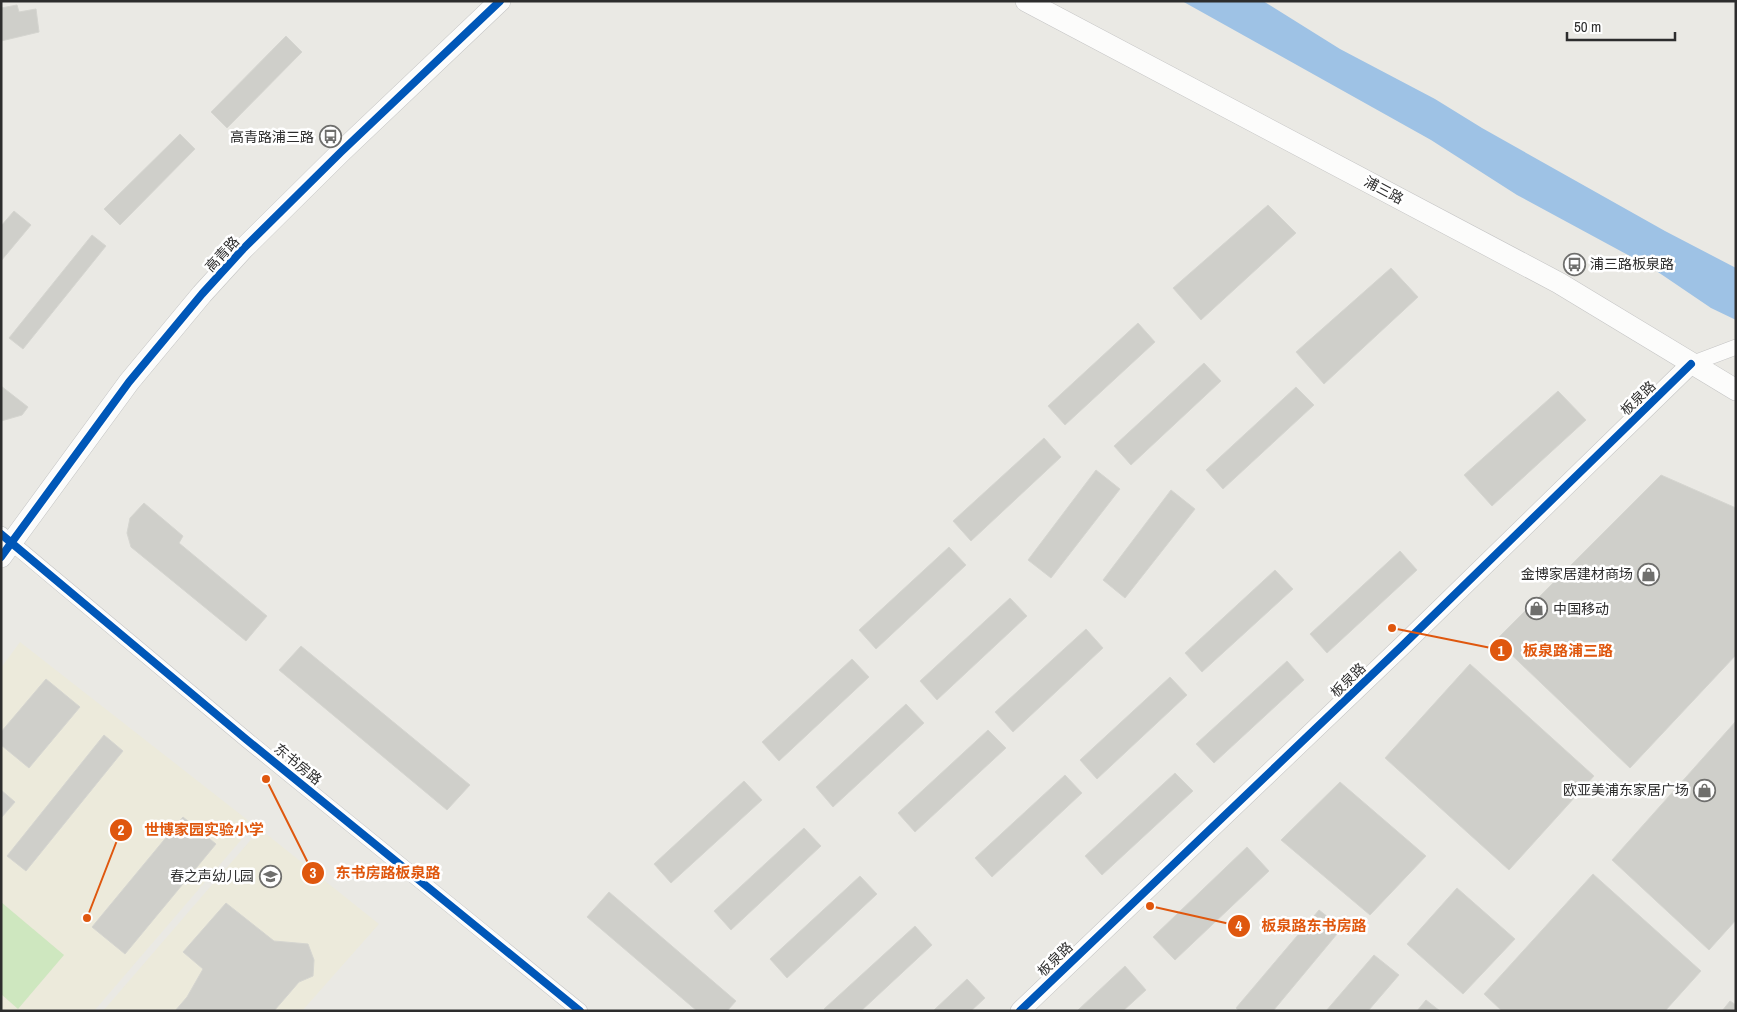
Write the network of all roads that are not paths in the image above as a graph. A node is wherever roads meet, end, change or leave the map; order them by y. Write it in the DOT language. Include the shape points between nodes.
graph roads {
  1 [pos="500,1"];
  2 [pos="1026,1"];
  3 [pos="1736,347"];
  4 [pos="1690,364"];
  5 [pos="1736,390"];
  6 [pos="5,544"];
  7 [pos="580,1011"];
  8 [pos="1020,1011"];
  1 -- 6 [label="main road, 高青路" via="334,159 202,294 129,382"];
  2 -- 4 [label="main road, 浦三路" via="1559,283"];
  3 -- 4 [label="street, 板泉路"];
  4 -- 5 [label="main road, 浦三路"];
  4 -- 8 [label="street, 板泉路" via="1396,652"];
  6 -- 7 [label="street, 东书房路"];
}
